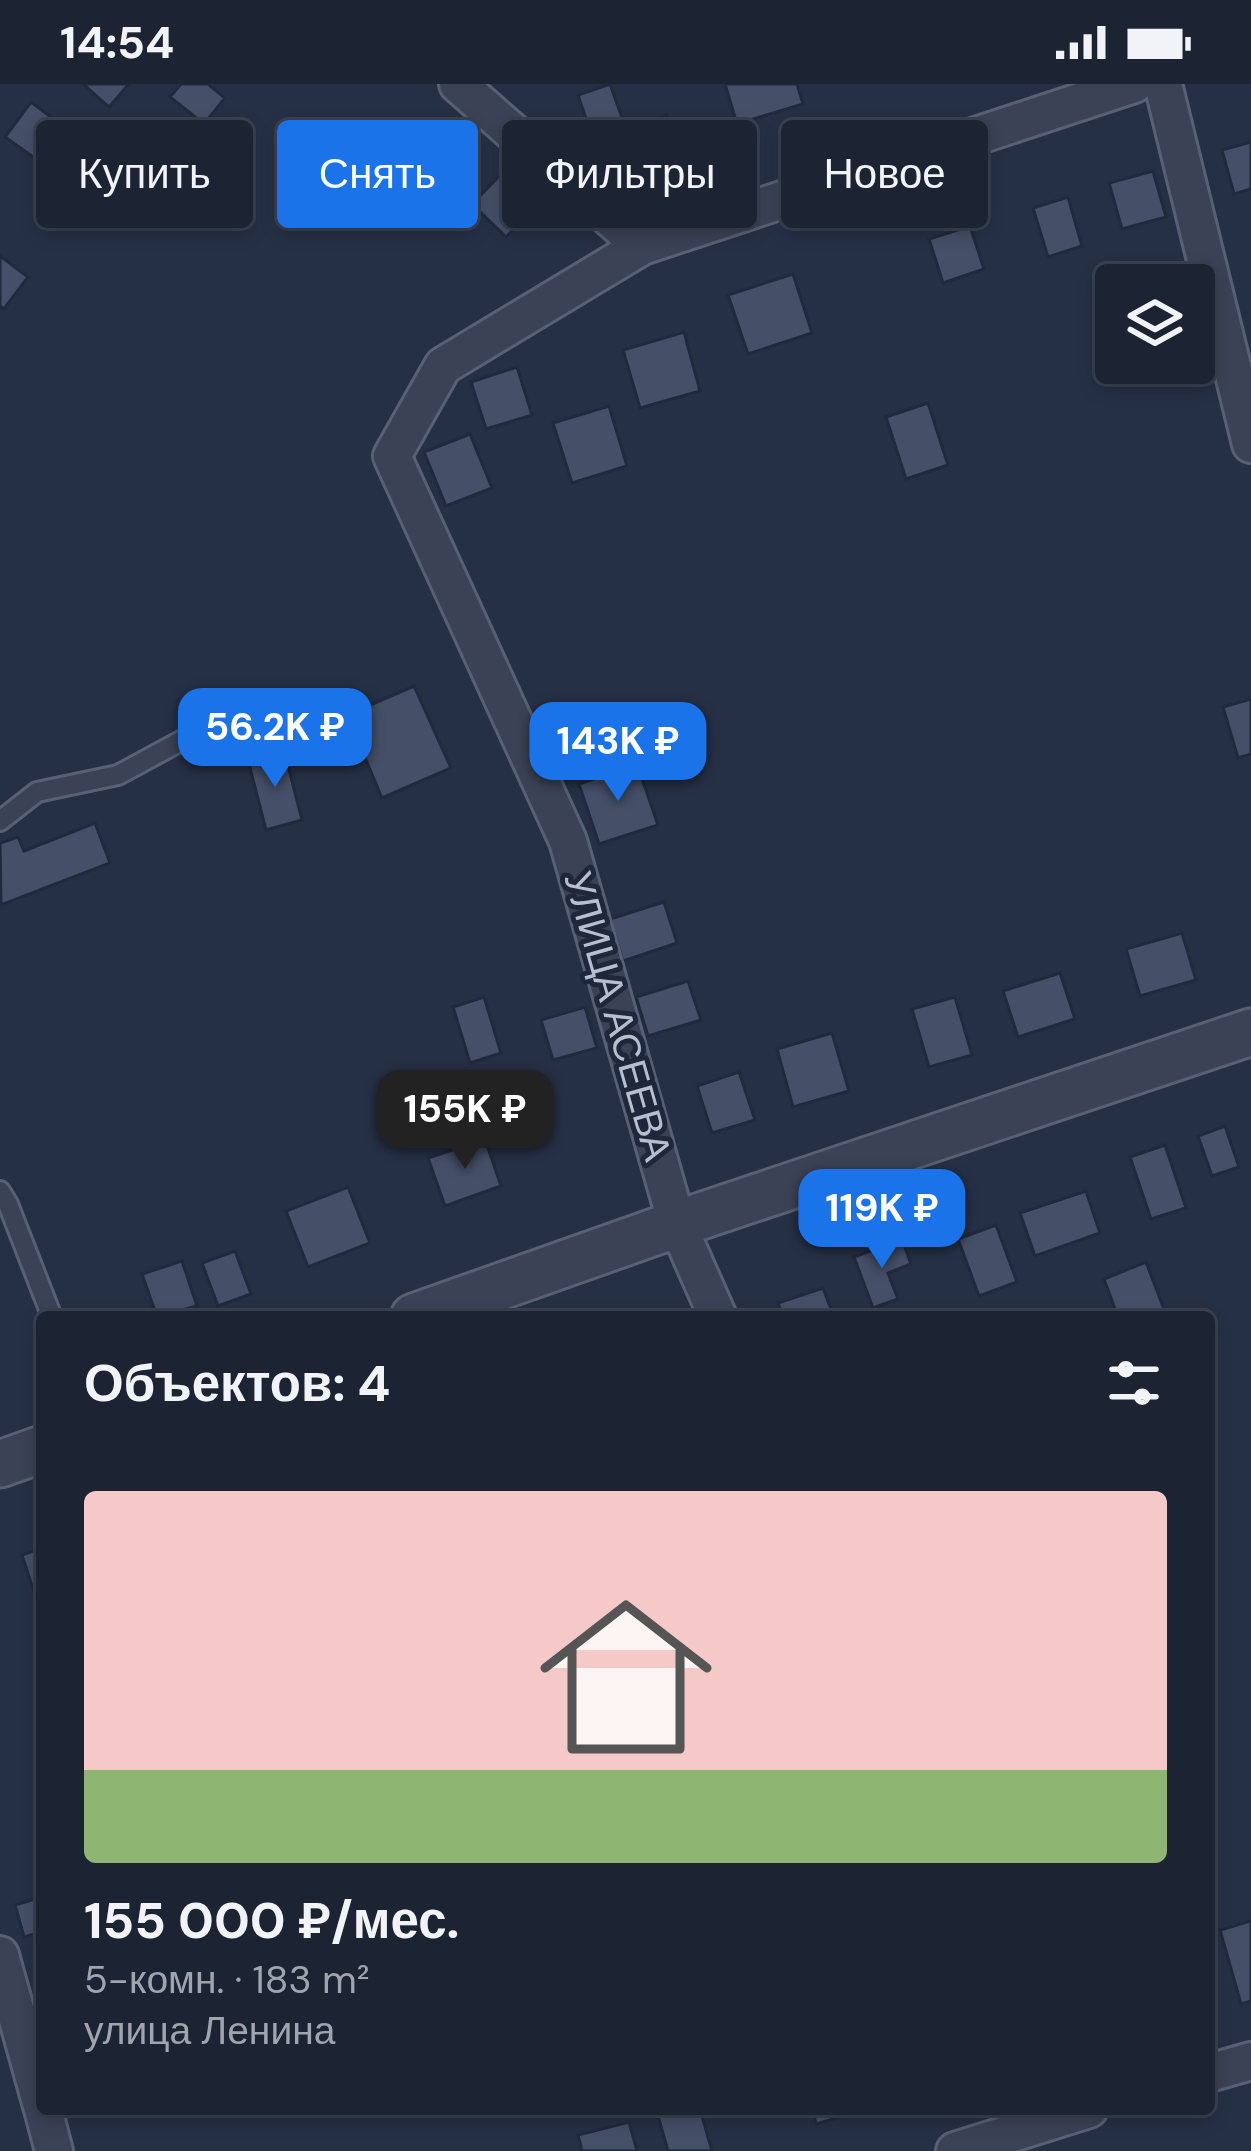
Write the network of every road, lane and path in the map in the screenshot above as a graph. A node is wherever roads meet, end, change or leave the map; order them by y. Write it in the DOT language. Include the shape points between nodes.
graph roads {
  1 [pos="458,84"];
  2 [pos="1134,84"];
  3 [pos="1163,84"];
  4 [pos="642,246"];
  5 [pos="1251,444"];
  6 [pos="303,726"];
  7 [pos="0,821"];
  8 [pos="1251,1032"];
  9 [pos="0,1192"];
  10 [pos="677,1224"];
  11 [pos="50,1311"];
  12 [pos="431,1311"];
  13 [pos="715,1311"];
  14 [pos="36,1451"];
  15 [pos="0,1464"];
  16 [pos="0,1954"];
  17 [pos="1251,2061"];
  18 [pos="1215,2071"];
  19 [pos="36,2086"];
  20 [pos="44,2115"];
  21 [pos="1067,2115"];
  22 [pos="1010,2131"];
  23 [pos="54,2151"];
  24 [pos="955,2151"];
  1 -- 4 [label="street"];
  2 -- 4 [label="street"];
  3 -- 5 [label="street"];
  4 -- 10 [label="street, УЛИЦА АСЕЕВА" via="443,366 392,456 568,841"];
  6 -- 7 [label="lane" via="203,729 118,775 37,792"];
  8 -- 10 [label="street"];
  9 -- 11 [label="lane"];
  10 -- 12 [label="street"];
  10 -- 13 [label="street, УЛИЦА АСЕЕВА"];
  14 -- 15 [label="street"];
  16 -- 19 [label="street"];
  17 -- 18 [label="street"];
  20 -- 23 [label="street"];
  21 -- 22 [label="street"];
  22 -- 24 [label="street"];
}
